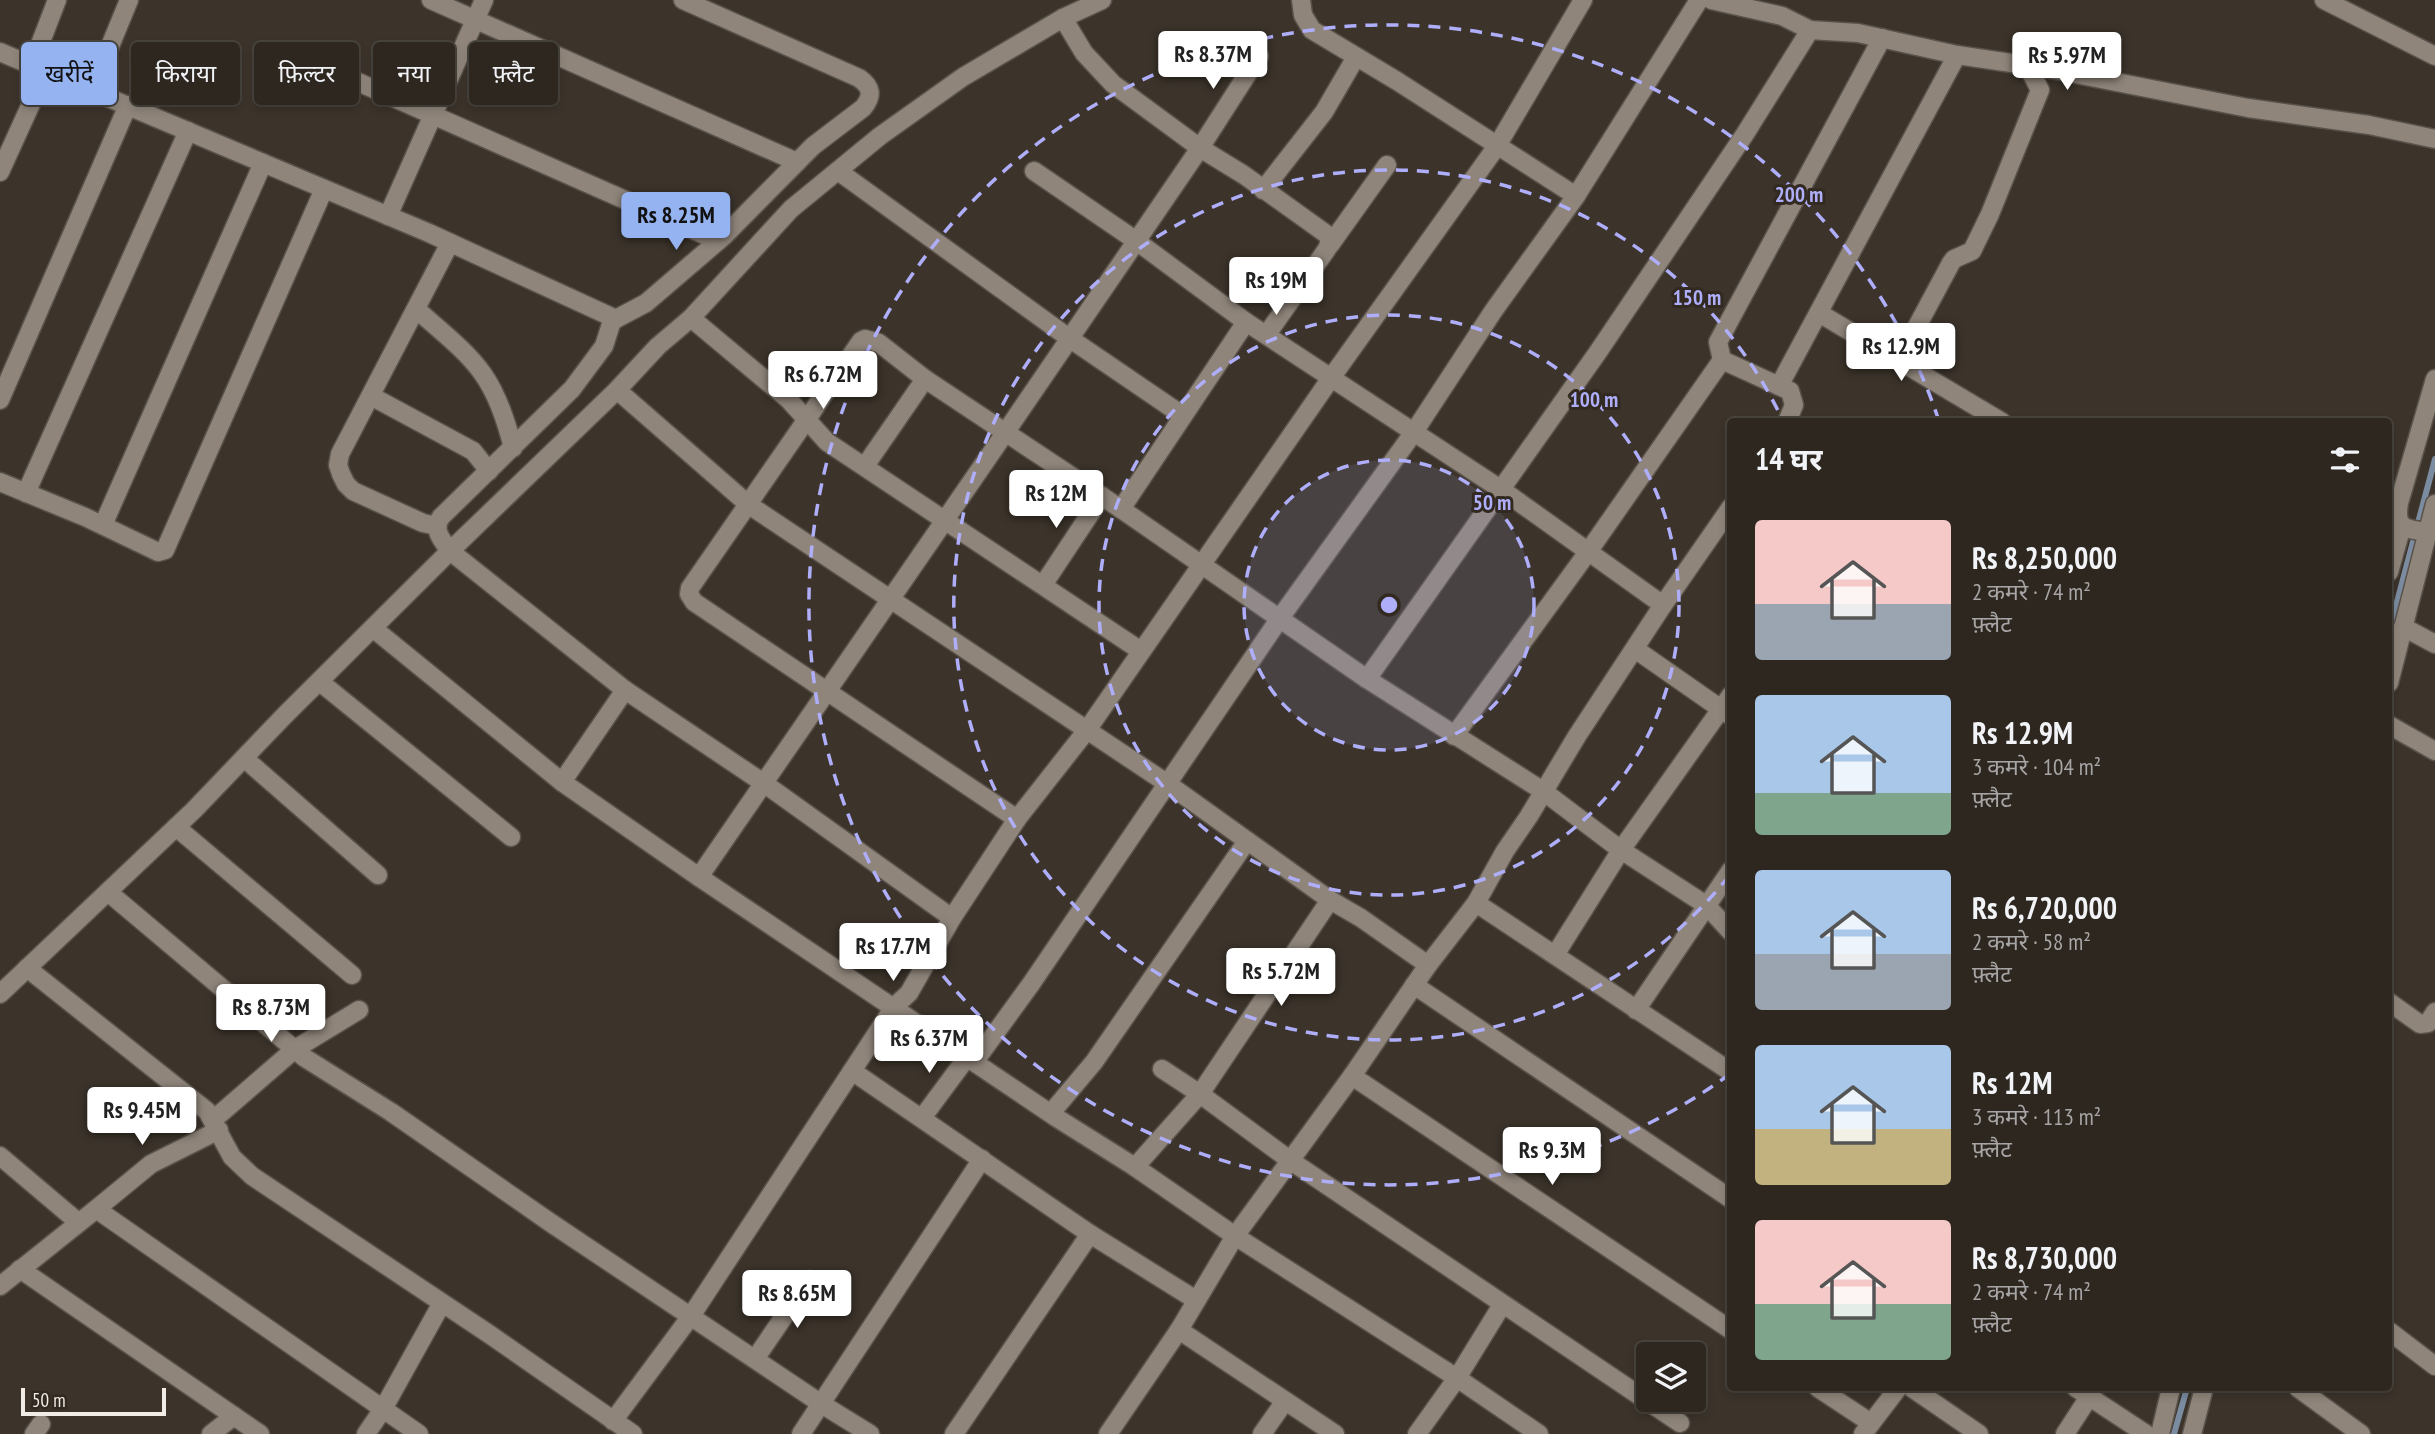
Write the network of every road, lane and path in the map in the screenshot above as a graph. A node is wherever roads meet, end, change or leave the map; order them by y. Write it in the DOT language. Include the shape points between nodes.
graph roads {
  1 [pos="57,0"];
  2 [pos="129,0"];
  3 [pos="431,0"];
  4 [pos="484,0"];
  5 [pos="682,0"];
  6 [pos="1102,0"];
  7 [pos="1301,0"];
  8 [pos="1583,0"];
  9 [pos="1699,0"];
  10 [pos="1711,0"];
  11 [pos="2324,0"];
  12 [pos="1063,18"];
  13 [pos="475,20"];
  14 [pos="1810,30"];
  15 [pos="1882,38"];
  16 [pos="46,42"];
  17 [pos="112,42"];
  18 [pos="0,52"];
  19 [pos="1957,55"];
  20 [pos="1259,56"];
  21 [pos="2435,56"];
  22 [pos="1356,57"];
  23 [pos="21,61"];
  24 [pos="2027,65"];
  25 [pos="359,83"];
  26 [pos="117,100"];
  27 [pos="25,105"];
  28 [pos="128,105"];
  29 [pos="432,115"];
  30 [pos="188,131"];
  31 [pos="2435,139"];
  32 [pos="1497,146"];
  33 [pos="1200,148"];
  34 [pos="797,162"];
  35 [pos="263,163"];
  36 [pos="1387,165"];
  37 [pos="838,171"];
  38 [pos="1034,171"];
  39 [pos="0,172"];
  40 [pos="324,189"];
  41 [pos="1263,190"];
  42 [pos="1576,196"];
  43 [pos="388,216"];
  44 [pos="1135,240"];
  45 [pos="718,241"];
  46 [pos="450,243"];
  47 [pos="1330,245"];
  48 [pos="416,309"];
  49 [pos="1819,313"];
  50 [pos="691,317"];
  51 [pos="615,319"];
  52 [pos="1246,322"];
  53 [pos="1267,334"];
  54 [pos="1069,338"];
  55 [pos="1722,360"];
  56 [pos="1899,360"];
  57 [pos="1331,378"];
  58 [pos="925,379"];
  59 [pos="2435,379"];
  60 [pos="1780,386"];
  61 [pos="617,390"];
  62 [pos="371,396"];
  63 [pos="0,400"];
  64 [pos="1182,415"];
  65 [pos="1789,418"];
  66 [pos="1996,418"];
  67 [pos="806,421"];
  68 [pos="1414,432"];
  69 [pos="1006,433"];
  70 [pos="513,448"];
  71 [pos="864,466"];
  72 [pos="489,471"];
  73 [pos="0,482"];
  74 [pos="1502,490"];
  75 [pos="26,493"];
  76 [pos="1102,496"];
  77 [pos="2435,504"];
  78 [pos="750,505"];
  79 [pos="1121,509"];
  80 [pos="1727,513"];
  81 [pos="946,519"];
  82 [pos="103,525"];
  83 [pos="437,526"];
  84 [pos="2416,530"];
  85 [pos="450,551"];
  86 [pos="1588,552"];
  87 [pos="1201,566"];
  88 [pos="2392,567"];
  89 [pos="1043,585"];
  90 [pos="890,600"];
  91 [pos="1663,605"];
  92 [pos="1280,618"];
  93 [pos="2403,626"];
  94 [pos="374,629"];
  95 [pos="2435,644"];
  96 [pos="1635,649"];
  97 [pos="1141,651"];
  98 [pos="2392,670"];
  99 [pos="1367,679"];
  100 [pos="320,681"];
  101 [pos="625,690"];
  102 [pos="829,692"];
  103 [pos="1727,707"];
  104 [pos="2392,727"];
  105 [pos="1087,730"];
  106 [pos="1454,736"];
  107 [pos="2435,751"];
  108 [pos="244,758"];
  109 [pos="562,782"];
  110 [pos="765,784"];
  111 [pos="1168,784"];
  112 [pos="1543,792"];
  113 [pos="1017,820"];
  114 [pos="176,827"];
  115 [pos="511,837"];
  116 [pos="1247,841"];
  117 [pos="1621,850"];
  118 [pos="378,875"];
  119 [pos="1727,876"];
  120 [pos="699,877"];
  121 [pos="108,892"];
  122 [pos="1330,900"];
  123 [pos="1476,903"];
  124 [pos="1706,905"];
  125 [pos="952,918"];
  126 [pos="1727,928"];
  127 [pos="1555,955"];
  128 [pos="1427,965"];
  129 [pos="27,968"];
  130 [pos="352,975"];
  131 [pos="1414,985"];
  132 [pos="0,994"];
  133 [pos="2392,1004"];
  134 [pos="894,1007"];
  135 [pos="359,1010"];
  136 [pos="1636,1010"];
  137 [pos="2435,1012"];
  138 [pos="295,1049"];
  139 [pos="971,1058"];
  140 [pos="1162,1069"];
  141 [pos="1727,1069"];
  142 [pos="852,1071"];
  143 [pos="1352,1076"];
  144 [pos="1200,1094"];
  145 [pos="1051,1113"];
  146 [pos="922,1118"];
  147 [pos="216,1125"];
  148 [pos="0,1156"];
  149 [pos="982,1159"];
  150 [pos="1290,1161"];
  151 [pos="1135,1167"];
  152 [pos="1727,1196"];
  153 [pos="95,1209"];
  154 [pos="78,1222"];
  155 [pos="1090,1234"];
  156 [pos="1235,1236"];
  157 [pos="20,1269"];
  158 [pos="808,1280"];
  159 [pos="0,1286"];
  160 [pos="1196,1300"];
  161 [pos="442,1303"];
  162 [pos="1502,1305"];
  163 [pos="691,1316"];
  164 [pos="1727,1326"];
  165 [pos="1178,1330"];
  166 [pos="2392,1333"];
  167 [pos="755,1359"];
  168 [pos="2435,1366"];
  169 [pos="1457,1378"];
  170 [pos="1822,1391"];
  171 [pos="1896,1391"];
  172 [pos="1916,1391"];
  173 [pos="2170,1391"];
  174 [pos="2203,1391"];
  175 [pos="2302,1391"];
  176 [pos="2083,1392"];
  177 [pos="1285,1401"];
  178 [pos="823,1405"];
  179 [pos="383,1409"];
  180 [pos="234,1416"];
  181 [pos="613,1421"];
  182 [pos="1680,1423"];
  183 [pos="1867,1429"];
  184 [pos="1973,1432"];
  185 [pos="2195,1432"];
  186 [pos="211,1434"];
  187 [pos="260,1434"];
  188 [pos="366,1434"];
  189 [pos="419,1434"];
  190 [pos="633,1434"];
  191 [pos="801,1434"];
  192 [pos="870,1434"];
  193 [pos="954,1434"];
  194 [pos="1108,1434"];
  195 [pos="1262,1434"];
  196 [pos="1335,1434"];
  197 [pos="1417,1434"];
  198 [pos="1539,1434"];
  199 [pos="2065,1434"];
  200 [pos="2146,1434"];
  201 [pos="2160,1434"];
  202 [pos="2361,1434"];
  1 -- 16 [label="street"];
  2 -- 17 [label="street"];
  3 -- 13 [label="street"];
  4 -- 13 [label="street"];
  5 -- 34 [label="street" via="859,78 869,87 869,101 863,108"];
  6 -- 12 [label="street"];
  7 -- 22 [label="street" via="1312,30"];
  8 -- 32 [label="street"];
  9 -- 42 [label="street"];
  10 -- 14 [label="street" via="1782,16"];
  11 -- 21 [label="street"];
  12 -- 33 [label="street" via="1101,74"];
  12 -- 37 [label="street" via="963,77"];
  13 -- 29 [label="street"];
  13 -- 34 [label="street"];
  14 -- 15 [label="street"];
  14 -- 74 [label="street" via="1745,134"];
  15 -- 19 [label="street"];
  15 -- 55 [label="street" via="1718,342"];
  18 -- 23 [label="street"];
  19 -- 24 [label="street"];
  19 -- 49 [label="street"];
  20 -- 33 [label="street"];
  22 -- 32 [label="street"];
  22 -- 41 [label="street" via="1324,112"];
  24 -- 31 [label="street"];
  24 -- 56 [label="street" via="2040,90 1990,214 1972,251 1951,262"];
  25 -- 29 [label="street"];
  26 -- 28 [label="street"];
  27 -- 39 [label="street"];
  28 -- 30 [label="street"];
  28 -- 63 [label="street"];
  29 -- 43 [label="street"];
  29 -- 45 [label="street"];
  30 -- 35 [label="street"];
  30 -- 75 [label="street"];
  32 -- 42 [label="street"];
  32 -- 57 [label="street"];
  33 -- 41 [label="street"];
  33 -- 44 [label="street"];
  34 -- 45 [label="street"];
  35 -- 40 [label="street"];
  35 -- 82 [label="street"];
  36 -- 47 [label="street"];
  37 -- 50 [label="street" via="791,209"];
  37 -- 54 [label="street"];
  38 -- 44 [label="street"];
  40 -- 43 [label="street"];
  40 -- 82 [label="street" via="168,547 158,552"];
  41 -- 47 [label="street" via="1325,233"];
  42 -- 68 [label="street"];
  43 -- 46 [label="street"];
  44 -- 52 [label="street"];
  44 -- 54 [label="street"];
  45 -- 51 [label="street" via="646,303"];
  46 -- 48 [label="street"];
  46 -- 51 [label="street"];
  47 -- 53 [label="street"];
  48 -- 62 [label="street"];
  48 -- 70 [label="street" via="482,370 496,392"];
  49 -- 56 [label="street"];
  49 -- 60 [label="street"];
  50 -- 61 [label="street"];
  50 -- 67 [label="street" via="788,399"];
  51 -- 70 [label="street" via="589,369"];
  52 -- 53 [label="street"];
  52 -- 64 [label="street"];
  53 -- 57 [label="street"];
  54 -- 64 [label="street"];
  54 -- 69 [label="street"];
  55 -- 60 [label="street"];
  55 -- 86 [label="street"];
  56 -- 66 [label="street"];
  57 -- 68 [label="street"];
  57 -- 87 [label="street"];
  58 -- 67 [label="street" via="879,343 865,339"];
  58 -- 69 [label="street"];
  58 -- 71 [label="street"];
  59 -- 84 [label="street" via="2397,517"];
  60 -- 65 [label="street" via="1790,391 1794,400"];
  61 -- 78 [label="street"];
  61 -- 85 [label="street"];
  62 -- 72 [label="street" via="473,451"];
  62 -- 83 [label="street" via="340,454 338,465 346,484"];
  64 -- 79 [label="street"];
  67 -- 71 [label="street" via="827,442"];
  67 -- 78 [label="street"];
  68 -- 74 [label="street"];
  68 -- 92 [label="street"];
  69 -- 76 [label="street"];
  69 -- 81 [label="street"];
  70 -- 72 [label="street"];
  71 -- 81 [label="street"];
  72 -- 83 [label="street"];
  73 -- 75 [label="street"];
  74 -- 86 [label="street"];
  74 -- 99 [label="street"];
  75 -- 82 [label="street"];
  76 -- 79 [label="street"];
  76 -- 89 [label="street"];
  77 -- 84 [label="street"];
  78 -- 90 [label="street"];
  78 -- 102 [label="street" via="690,588 691,599"];
  79 -- 87 [label="street"];
  80 -- 91 [label="street"];
  81 -- 89 [label="street"];
  81 -- 90 [label="street"];
  83 -- 85 [label="street"];
  84 -- 88 [label="street"];
  84 -- 93 [label="street"];
  85 -- 94 [label="street"];
  85 -- 101 [label="street"];
  86 -- 91 [label="street"];
  86 -- 106 [label="street"];
  87 -- 92 [label="street"];
  87 -- 97 [label="street"];
  89 -- 97 [label="street"];
  90 -- 102 [label="street"];
  90 -- 105 [label="street"];
  91 -- 96 [label="street"];
  92 -- 99 [label="street"];
  92 -- 111 [label="street"];
  93 -- 95 [label="street"];
  93 -- 98 [label="street"];
  94 -- 100 [label="street"];
  94 -- 109 [label="street"];
  96 -- 103 [label="street"];
  96 -- 112 [label="street"];
  97 -- 105 [label="street"];
  99 -- 106 [label="street"];
  100 -- 108 [label="street"];
  100 -- 115 [label="street"];
  101 -- 109 [label="street"];
  101 -- 110 [label="street"];
  102 -- 110 [label="street"];
  102 -- 113 [label="street"];
  103 -- 117 [label="street"];
  104 -- 107 [label="street"];
  105 -- 111 [label="street"];
  105 -- 113 [label="street"];
  106 -- 112 [label="street"];
  108 -- 114 [label="street"];
  108 -- 118 [label="street"];
  109 -- 120 [label="street"];
  110 -- 120 [label="street"];
  110 -- 125 [label="street"];
  111 -- 116 [label="street"];
  111 -- 139 [label="street" via="1031,984"];
  112 -- 117 [label="street"];
  112 -- 123 [label="street"];
  113 -- 125 [label="street"];
  114 -- 121 [label="street"];
  114 -- 130 [label="street"];
  116 -- 122 [label="street"];
  116 -- 145 [label="street" via="1094,1062"];
  117 -- 124 [label="street"];
  117 -- 127 [label="street"];
  119 -- 124 [label="street"];
  120 -- 134 [label="street"];
  121 -- 129 [label="street"];
  121 -- 138 [label="street"];
  122 -- 128 [label="street"];
  122 -- 144 [label="street"];
  123 -- 127 [label="street"];
  123 -- 128 [label="street"];
  124 -- 126 [label="street"];
  124 -- 136 [label="street"];
  125 -- 134 [label="street" via="909,993"];
  127 -- 136 [label="street"];
  128 -- 131 [label="street"];
  129 -- 132 [label="street"];
  129 -- 147 [label="street" via="189,1095"];
  131 -- 143 [label="street"];
  131 -- 152 [label="street"];
  133 -- 137 [label="street" via="2420,1024 2428,1023"];
  134 -- 139 [label="street"];
  134 -- 142 [label="street"];
  135 -- 138 [label="street"];
  136 -- 141 [label="street"];
  138 -- 147 [label="street"];
  138 -- 163 [label="street"];
  139 -- 145 [label="street"];
  139 -- 146 [label="street"];
  140 -- 144 [label="street"];
  142 -- 146 [label="street"];
  142 -- 163 [label="street"];
  143 -- 150 [label="street"];
  143 -- 164 [label="street"];
  144 -- 150 [label="street"];
  144 -- 151 [label="street"];
  145 -- 151 [label="street"];
  146 -- 149 [label="street"];
  147 -- 153 [label="street" via="151,1164"];
  147 -- 161 [label="street" via="232,1157 252,1176"];
  148 -- 154 [label="street"];
  149 -- 155 [label="street"];
  149 -- 178 [label="street"];
  150 -- 156 [label="street"];
  150 -- 162 [label="street"];
  151 -- 156 [label="street"];
  153 -- 154 [label="street"];
  153 -- 179 [label="street"];
  154 -- 157 [label="street"];
  155 -- 160 [label="street"];
  155 -- 193 [label="street"];
  156 -- 160 [label="street"];
  156 -- 169 [label="street"];
  157 -- 159 [label="street"];
  157 -- 180 [label="street"];
  158 -- 167 [label="street"];
  160 -- 165 [label="street"];
  161 -- 179 [label="street"];
  161 -- 181 [label="street"];
  162 -- 169 [label="street"];
  162 -- 182 [label="street"];
  163 -- 167 [label="street"];
  163 -- 181 [label="street"];
  165 -- 177 [label="street"];
  165 -- 194 [label="street"];
  166 -- 168 [label="street"];
  167 -- 178 [label="street"];
  169 -- 197 [label="street"];
  169 -- 198 [label="street"];
  170 -- 183 [label="street"];
  171 -- 183 [label="street"];
  172 -- 184 [label="street"];
  173 -- 201 [label="street"];
  174 -- 185 [label="street"];
  175 -- 202 [label="street"];
  176 -- 199 [label="street"];
  176 -- 200 [label="street"];
  177 -- 195 [label="street"];
  177 -- 196 [label="street"];
  178 -- 191 [label="street"];
  178 -- 192 [label="street"];
  179 -- 188 [label="street"];
  179 -- 189 [label="street"];
  180 -- 186 [label="street"];
  180 -- 187 [label="street"];
  181 -- 190 [label="street"];
}
